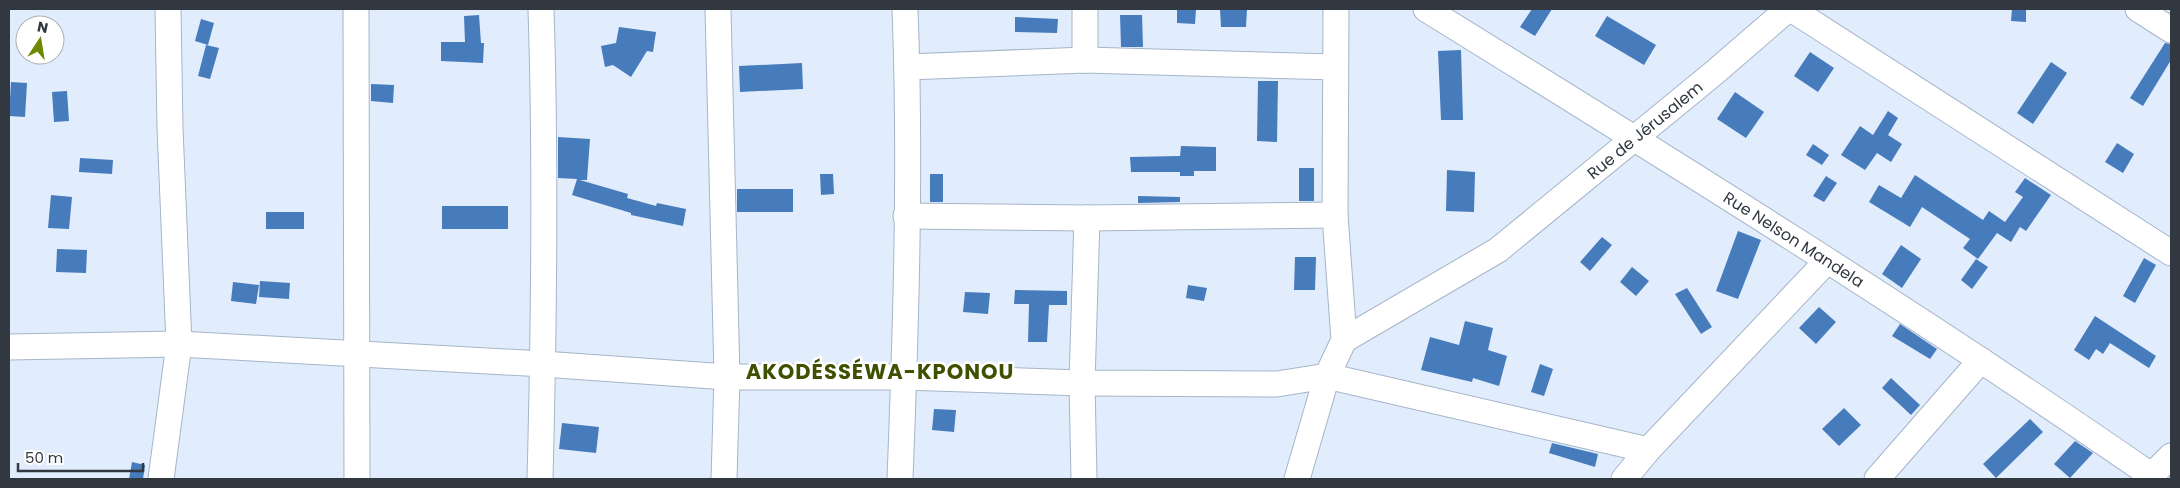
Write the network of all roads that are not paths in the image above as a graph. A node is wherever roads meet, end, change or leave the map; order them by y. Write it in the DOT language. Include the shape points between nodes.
graph roads {
  1 [pos="168,9"];
  2 [pos="356,9"];
  3 [pos="541,9"];
  4 [pos="718,9"];
  5 [pos="905,9"];
  6 [pos="1085,9"];
  7 [pos="1336,9"];
  8 [pos="1426,9"];
  9 [pos="1790,9"];
  10 [pos="2138,9"];
  11 [pos="2171,30"];
  12 [pos="1085,60"];
  13 [pos="907,67"];
  14 [pos="1335,67"];
  15 [pos="1636,138"];
  16 [pos="1335,214"];
  17 [pos="906,216"];
  18 [pos="1087,218"];
  19 [pos="2171,253"];
  20 [pos="1827,261"];
  21 [pos="1344,340"];
  22 [pos="179,344"];
  23 [pos="9,348"];
  24 [pos="358,356"];
  25 [pos="1981,360"];
  26 [pos="543,364"];
  27 [pos="1327,376"];
  28 [pos="904,377"];
  29 [pos="727,378"];
  30 [pos="1082,383"];
  31 [pos="1648,450"];
  32 [pos="2171,456"];
  33 [pos="2151,478"];
  34 [pos="161,479"];
  35 [pos="357,479"];
  36 [pos="540,479"];
  37 [pos="724,479"];
  38 [pos="900,479"];
  39 [pos="1084,479"];
  40 [pos="1298,479"];
  41 [pos="1624,479"];
  42 [pos="1877,479"];
  1 -- 22 [label="street"];
  2 -- 24 [label="street"];
  3 -- 26 [label="street"];
  4 -- 29 [label="street"];
  5 -- 13 [label="street"];
  6 -- 12 [label="street"];
  7 -- 14 [label="street"];
  8 -- 15 [label="street, Rue Nelson Mandela"];
  9 -- 15 [label="street, Rue de Jérusalem"];
  9 -- 19 [label="street"];
  10 -- 11 [label="street"];
  12 -- 13 [label="street"];
  12 -- 14 [label="street"];
  13 -- 17 [label="street"];
  14 -- 16 [label="street"];
  15 -- 20 [label="street, Rue Nelson Mandela"];
  15 -- 21 [label="street, Rue de Jérusalem" via="1498,250"];
  16 -- 18 [label="street"];
  16 -- 21 [label="street"];
  17 -- 18 [label="street"];
  17 -- 28 [label="street"];
  18 -- 30 [label="street"];
  20 -- 25 [label="street, Rue Nelson Mandela"];
  20 -- 31 [label="street"];
  21 -- 27 [label="street"];
  22 -- 23 [label="street"];
  22 -- 24 [label="street"];
  22 -- 34 [label="street"];
  24 -- 26 [label="street"];
  24 -- 35 [label="street"];
  25 -- 33 [label="street, Rue Nelson Mandela"];
  25 -- 42 [label="street"];
  26 -- 29 [label="street"];
  26 -- 36 [label="street"];
  27 -- 30 [label="street" via="1276,384"];
  27 -- 31 [label="street"];
  27 -- 40 [label="street"];
  28 -- 29 [label="street"];
  28 -- 30 [label="street"];
  28 -- 38 [label="street"];
  29 -- 37 [label="street"];
  30 -- 39 [label="street"];
  31 -- 41 [label="street"];
  32 -- 33 [label="street"];
}
